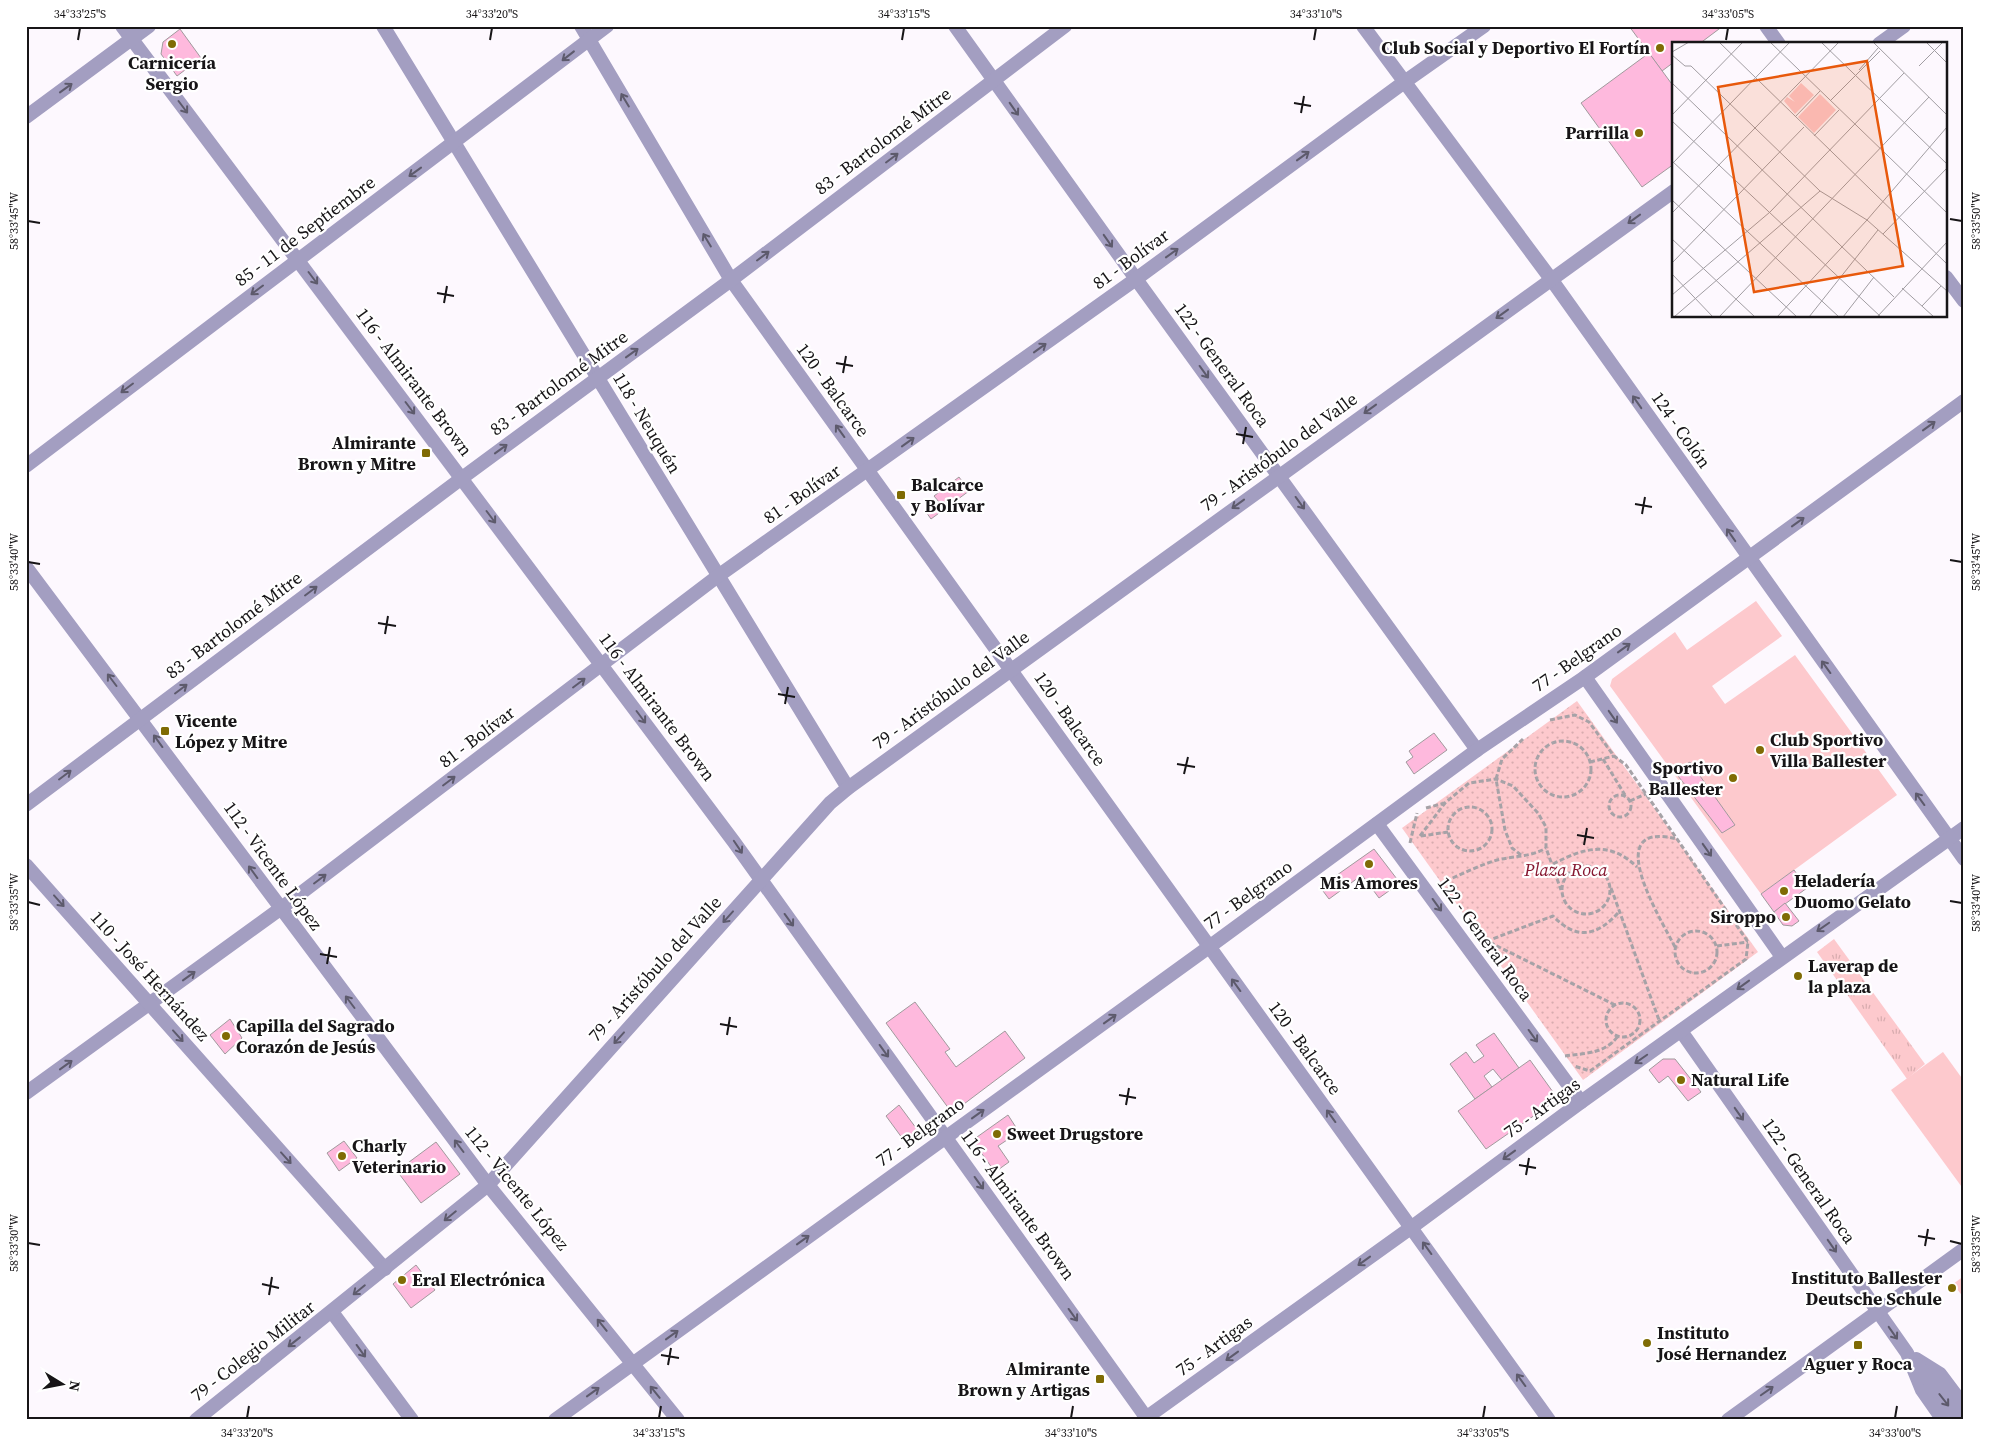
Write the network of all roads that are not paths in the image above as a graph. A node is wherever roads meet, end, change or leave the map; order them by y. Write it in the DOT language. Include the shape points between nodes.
graph roads {
  1 [pos="122,26"];
  2 [pos="149,26"];
  3 [pos="383,26"];
  4 [pos="581,26"];
  5 [pos="607,26"];
  6 [pos="955,26"];
  7 [pos="1065,26"];
  8 [pos="1363,26"];
  9 [pos="1484,26"];
  10 [pos="1766,26"];
  11 [pos="1904,26"];
  12 [pos="132,39"];
  13 [pos="589,40"];
  14 [pos="1778,42"];
  15 [pos="1882,42"];
  16 [pos="994,80"];
  17 [pos="1403,83"];
  18 [pos="26,117"];
  19 [pos="454,143"];
  20 [pos="1672,192"];
  21 [pos="298,258"];
  22 [pos="1136,279"];
  23 [pos="1551,279"];
  24 [pos="1948,279"];
  25 [pos="731,280"];
  26 [pos="1964,301"];
  27 [pos="598,378"];
  28 [pos="1964,400"];
  29 [pos="26,466"];
  30 [pos="868,470"];
  31 [pos="1279,474"];
  32 [pos="462,478"];
  33 [pos="1748,558"];
  34 [pos="26,567"];
  35 [pos="718,576"];
  36 [pos="602,665"];
  37 [pos="1012,669"];
  38 [pos="1585,677"];
  39 [pos="142,718"];
  40 [pos="1477,750"];
  41 [pos="848,788"];
  42 [pos="26,805"];
  43 [pos="1377,824"];
  44 [pos="1964,828"];
  45 [pos="1949,838"];
  46 [pos="1964,859"];
  47 [pos="26,865"];
  48 [pos="760,880"];
  49 [pos="280,909"];
  50 [pos="1209,947"];
  51 [pos="1782,957"];
  52 [pos="150,1004"];
  53 [pos="1680,1031"];
  54 [pos="26,1093"];
  55 [pos="1581,1102"];
  56 [pos="946,1137"];
  57 [pos="488,1185"];
  58 [pos="1412,1227"];
  59 [pos="1964,1249"];
  60 [pos="384,1269"];
  61 [pos="332,1312"];
  62 [pos="1879,1312"];
  63 [pos="1907,1353"];
  64 [pos="632,1363"];
  65 [pos="1964,1406"];
  66 [pos="1146,1419"];
  67 [pos="196,1420"];
  68 [pos="412,1420"];
  69 [pos="555,1420"];
  70 [pos="678,1420"];
  71 [pos="1550,1420"];
  72 [pos="1728,1420"];
  73 [pos="1944,1420"];
  74 [pos="1960,1420"];
  1 -- 12 [label="street, 116 - Almirante Brown"];
  2 -- 12 [label="street"];
  3 -- 19 [label="street, 118 - Neuquén"];
  4 -- 13 [label="street, 120 - Balcarce"];
  5 -- 13 [label="street, 85 - 11 de Septiembre"];
  6 -- 16 [label="street, 122 - General Roca"];
  7 -- 16 [label="street, 83 - Bartolomé Mitre"];
  8 -- 17 [label="street, 124 - Colón"];
  9 -- 17 [label="street, 81 - Bolívar"];
  10 -- 14 [label="street"];
  11 -- 15 [label="street"];
  18 -- 12 [label="street, one-way"];
  12 -- 21 [label="street, 116 - Almirante Brown, one-way"];
  13 -- 19 [label="street, 85 - 11 de Septiembre, one-way"];
  25 -- 13 [label="street, 120 - Balcarce, one-way"];
  16 -- 22 [label="street, 122 - General Roca, one-way"];
  25 -- 16 [label="street, 83 - Bartolomé Mitre, one-way"];
  22 -- 17 [label="street, 81 - Bolívar, one-way"];
  17 -- 23 [label="street, 124 - Colón"];
  19 -- 21 [label="street, 85 - 11 de Septiembre, one-way"];
  19 -- 27 [label="street, 118 - Neuquén"];
  20 -- 23 [label="street, 79 - Aristóbulo del Valle, one-way"];
  21 -- 29 [label="street, 85 - 11 de Septiembre, one-way"];
  21 -- 32 [label="street, 116 - Almirante Brown, one-way"];
  30 -- 22 [label="street, 81 - Bolívar, one-way"];
  22 -- 31 [label="street, 122 - General Roca, one-way"];
  23 -- 31 [label="street, 79 - Aristóbulo del Valle, one-way"];
  33 -- 23 [label="street, 124 - Colón, one-way"];
  24 -- 26 [label="street"];
  27 -- 25 [label="street, 83 - Bartolomé Mitre, one-way"];
  30 -- 25 [label="street, 120 - Balcarce, one-way"];
  32 -- 27 [label="street, 83 - Bartolomé Mitre, one-way"];
  27 -- 35 [label="street, 118 - Neuquén"];
  33 -- 28 [label="street, 77 - Belgrano, one-way"];
  30 -- 35 [label="street, 81 - Bolívar"];
  30 -- 37 [label="street, 120 - Balcarce"];
  31 -- 37 [label="street, 79 - Aristóbulo del Valle, one-way"];
  31 -- 40 [label="street, 122 - General Roca, one-way"];
  32 -- 36 [label="street, 116 - Almirante Brown, one-way"];
  39 -- 32 [label="street, 83 - Bartolomé Mitre, one-way"];
  38 -- 33 [label="street, 77 - Belgrano, one-way"];
  45 -- 33 [label="street, 124 - Colón, one-way"];
  39 -- 34 [label="street, 112 - Vicente López, one-way"];
  35 -- 36 [label="street, 81 - Bolívar"];
  35 -- 41 [label="street, 118 - Neuquén"];
  36 -- 48 [label="street, 116 - Almirante Brown, one-way"];
  49 -- 36 [label="street, 81 - Bolívar, one-way"];
  37 -- 41 [label="street, 79 - Aristóbulo del Valle"];
  37 -- 50 [label="street, 120 - Balcarce"];
  38 -- 40 [label="street, 77 - Belgrano"];
  38 -- 51 [label="street, one-way"];
  42 -- 39 [label="street, 83 - Bartolomé Mitre, one-way"];
  49 -- 39 [label="street, 112 - Vicente López, one-way"];
  40 -- 43 [label="street, 77 - Belgrano"];
  41 -- 48 [label="street, 79 - Aristóbulo del Valle" via="830,803"];
  43 -- 50 [label="street, 77 - Belgrano"];
  43 -- 55 [label="street, 122 - General Roca, one-way"];
  44 -- 45 [label="street, 75 - Artigas"];
  45 -- 46 [label="street, 124 - Colón"];
  45 -- 51 [label="street, 75 - Artigas, one-way"];
  47 -- 52 [label="street, 110 - José Hernández, one-way"];
  48 -- 56 [label="street, 116 - Almirante Brown, one-way"];
  48 -- 57 [label="street, 79 - Aristóbulo del Valle, one-way"];
  52 -- 49 [label="street, 81 - Bolívar, one-way"];
  57 -- 49 [label="street, 112 - Vicente López, one-way"];
  56 -- 50 [label="street, 77 - Belgrano, one-way"];
  58 -- 50 [label="street, 120 - Balcarce, one-way"];
  51 -- 53 [label="street, 75 - Artigas, one-way"];
  54 -- 52 [label="street, 81 - Bolívar, one-way"];
  52 -- 60 [label="street, 110 - José Hernández, one-way"];
  53 -- 55 [label="street, 75 - Artigas, one-way"];
  53 -- 62 [label="street, 122 - General Roca, one-way"];
  55 -- 58 [label="street, 75 - Artigas, one-way"];
  64 -- 56 [label="street, 77 - Belgrano, one-way"];
  56 -- 66 [label="street, 116 - Almirante Brown, one-way"];
  57 -- 60 [label="street, 79 - Aristóbulo del Valle, one-way"];
  64 -- 57 [label="street, 112 - Vicente López, one-way"];
  58 -- 66 [label="street, 75 - Artigas, one-way"];
  71 -- 58 [label="street, 120 - Balcarce, one-way"];
  59 -- 62 [label="street"];
  60 -- 61 [label="street, 79 - Aristóbulo del Valle, one-way"];
  61 -- 67 [label="street, 79 - Colegio Militar, one-way"];
  61 -- 68 [label="street, one-way"];
  62 -- 63 [label="street, 122 - General Roca, one-way"];
  72 -- 62 [label="street, one-way"];
  63 -- 65 [label="street, 122 - General Roca" via="1940,1374"];
  63 -- 73 [label="street, 122 - General Roca" via="1922,1390"];
  63 -- 74 [label="street, one-way"];
  69 -- 64 [label="street, 77 - Belgrano, one-way"];
  70 -- 64 [label="street, 112 - Vicente López, one-way"];
}
